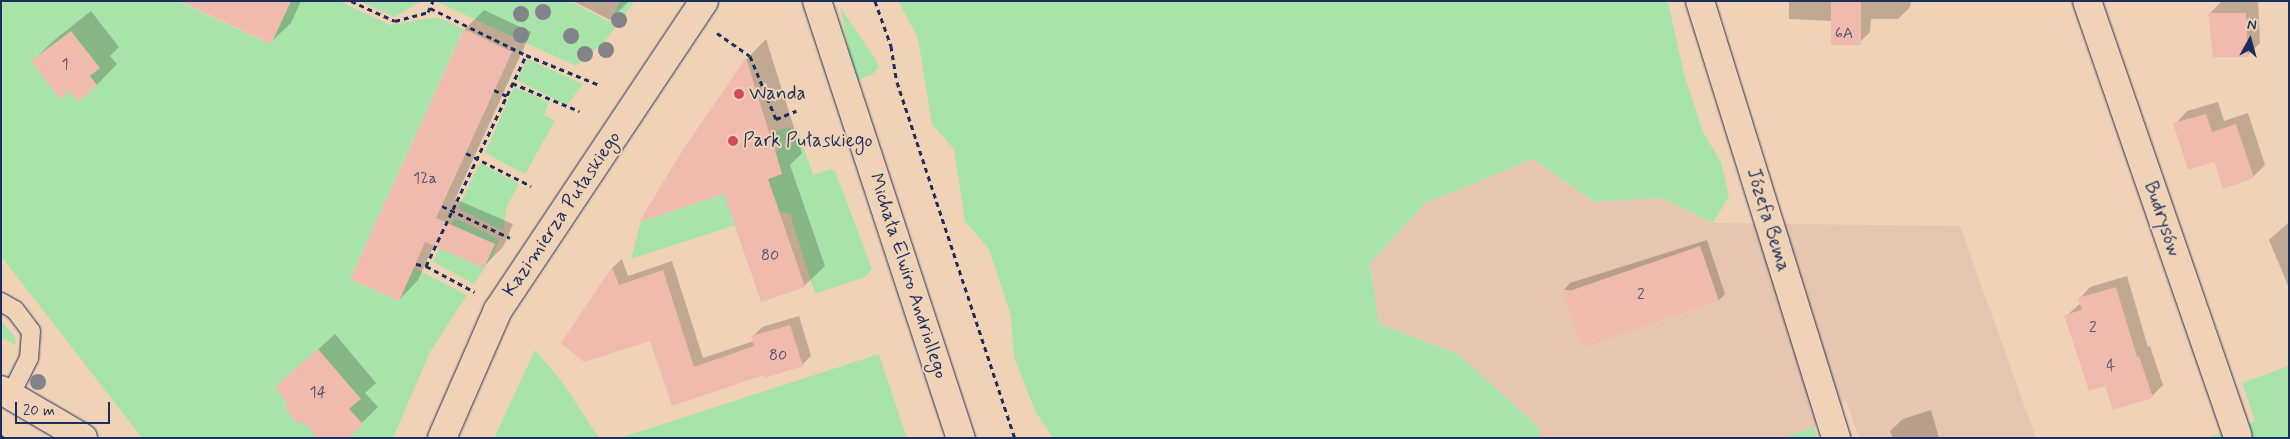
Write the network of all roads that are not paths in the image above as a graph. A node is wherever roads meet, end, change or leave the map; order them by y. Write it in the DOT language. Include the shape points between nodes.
graph roads {
  1 [pos="704,1"];
  2 [pos="817,1"];
  3 [pos="1700,1"];
  4 [pos="2087,1"];
  5 [pos="1,302"];
  6 [pos="6,392"];
  7 [pos="2238,436"];
  8 [pos="83,438"];
  9 [pos="442,438"];
  10 [pos="961,438"];
  11 [pos="1836,438"];
  1 -- 9 [label="street, Kazimierza Pułaskiego" via="498,310"];
  2 -- 10 [label="street, Michała Elwiro Andriollego"];
  3 -- 11 [label="street, Józefa Bema"];
  4 -- 7 [label="street, Budrysów"];
  5 -- 6 [label="lane" via="15,310 31,331 29,358"];
  6 -- 8 [label="street"];
}
